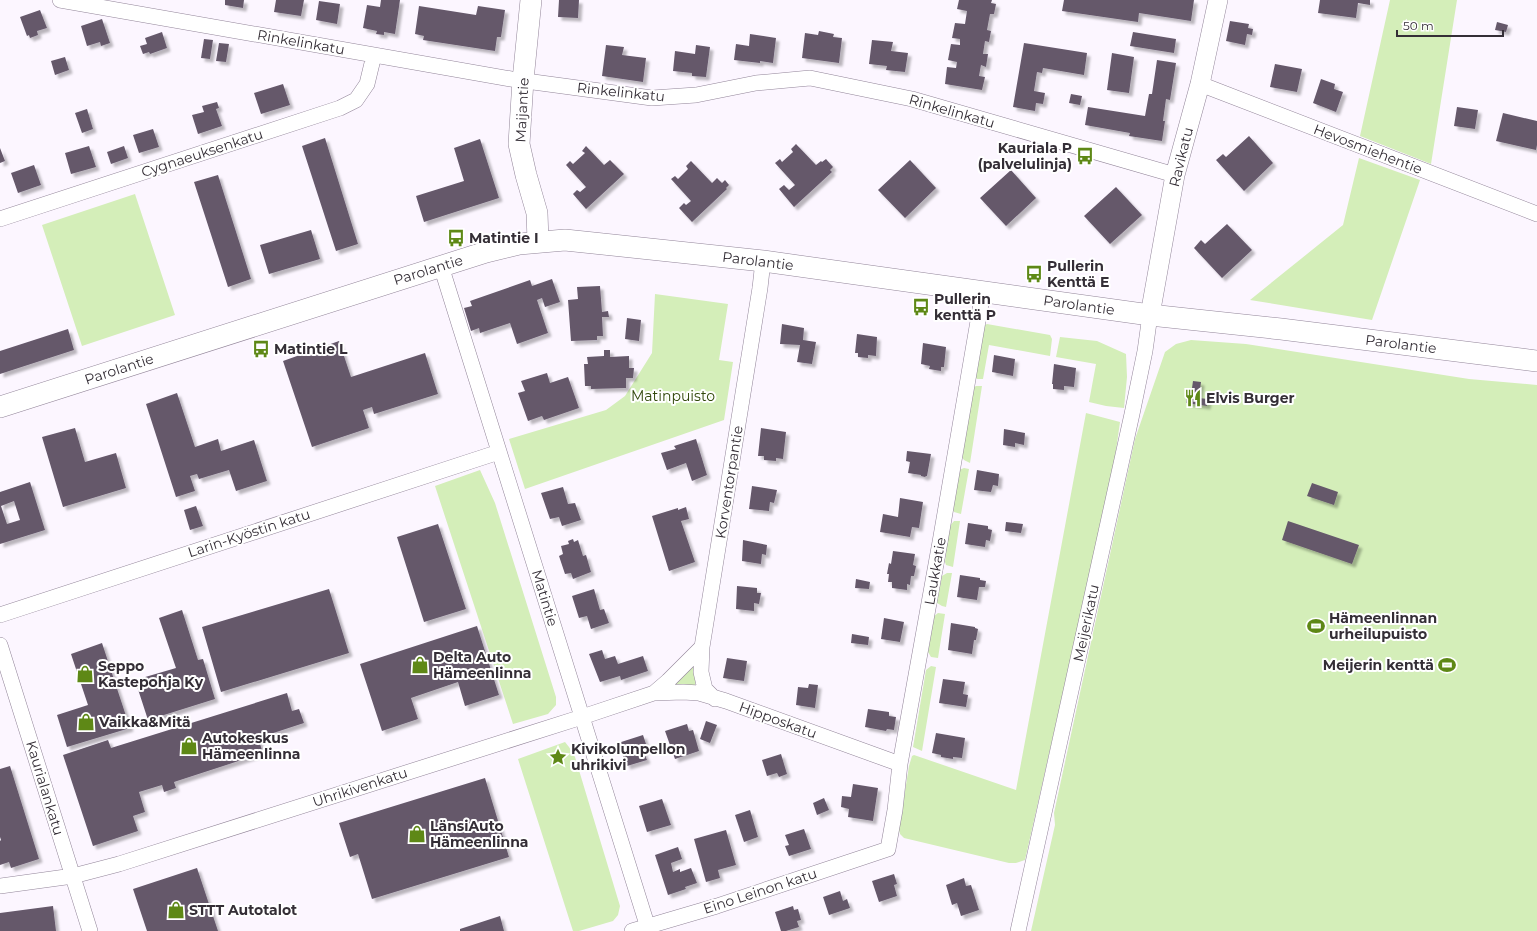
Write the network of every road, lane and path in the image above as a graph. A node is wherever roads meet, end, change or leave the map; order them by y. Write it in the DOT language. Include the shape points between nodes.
graph roads {
  1 [pos="60,0"];
  2 [pos="531,0"];
  3 [pos="1218,0"];
  4 [pos="374,55"];
  5 [pos="523,80"];
  6 [pos="1200,84"];
  7 [pos="1176,175"];
  8 [pos="1537,214"];
  9 [pos="0,219"];
  10 [pos="538,242"];
  11 [pos="763,261"];
  12 [pos="441,266"];
  13 [pos="983,292"];
  14 [pos="1150,315"];
  15 [pos="1537,361"];
  16 [pos="0,407"];
  17 [pos="499,452"];
  18 [pos="0,614"];
  19 [pos="0,645"];
  20 [pos="702,648"];
  21 [pos="654,693"];
  22 [pos="715,699"];
  23 [pos="582,717"];
  24 [pos="900,764"];
  25 [pos="888,849"];
  26 [pos="73,876"];
  27 [pos="0,886"];
  28 [pos="648,929"];
  29 [pos="90,931"];
  30 [pos="632,931"];
  31 [pos="1018,931"];
  1 -- 4 [label="street, Rinkelinkatu"];
  2 -- 5 [label="main road, Maijantie"];
  3 -- 6 [label="street, Ravikatu"];
  4 -- 5 [label="street, Rinkelinkatu"];
  4 -- 9 [label="street, Cygnaeuksenkatu" via="367,84 356,100 340,108"];
  5 -- 7 [label="street, Rinkelinkatu" via="652,98 696,95 756,83 810,78 912,99"];
  5 -- 10 [label="main road, Maijantie" via="519,144 537,213"];
  6 -- 7 [label="street, Ravikatu"];
  6 -- 8 [label="street, Hevosmiehentie"];
  7 -- 14 [label="street, Ravikatu"];
  10 -- 11 [label="main road, Parolantie" via="565,240"];
  10 -- 12 [label="main road, Parolantie" via="519,244"];
  11 -- 13 [label="main road, Parolantie"];
  11 -- 20 [label="street, Korventorpantie"];
  12 -- 16 [label="main road, Parolantie"];
  12 -- 17 [label="street, Matintie"];
  13 -- 14 [label="main road, Parolantie"];
  13 -- 24 [label="street, Laukkatie"];
  14 -- 15 [label="main road, Parolantie"];
  14 -- 31 [label="street, Meijerikatu" via="1134,408"];
  17 -- 18 [label="street, Larin-Kyöstin katu"];
  17 -- 23 [label="street, Matintie"];
  19 -- 26 [label="street, Kaurialankatu"];
  20 -- 21 [label="street, Uhrikivenkatu"];
  20 -- 22 [label="street, Korventorpantie" via="701,672 705,689"];
  21 -- 22 [label="street, Hipposkatu" via="699,693"];
  21 -- 23 [label="street, Uhrikivenkatu"];
  22 -- 24 [label="street, Hipposkatu"];
  23 -- 26 [label="street, Uhrikivenkatu"];
  23 -- 28 [label="street, Matintie"];
  24 -- 25 [label="street, Laukkatie"];
  25 -- 28 [label="street, Eino Leinon katu"];
  26 -- 27 [label="street, Uhrikivenkatu"];
  26 -- 29 [label="street, Kaurialankatu"];
  28 -- 30 [label="street, Eino Leinon katu"];
}
